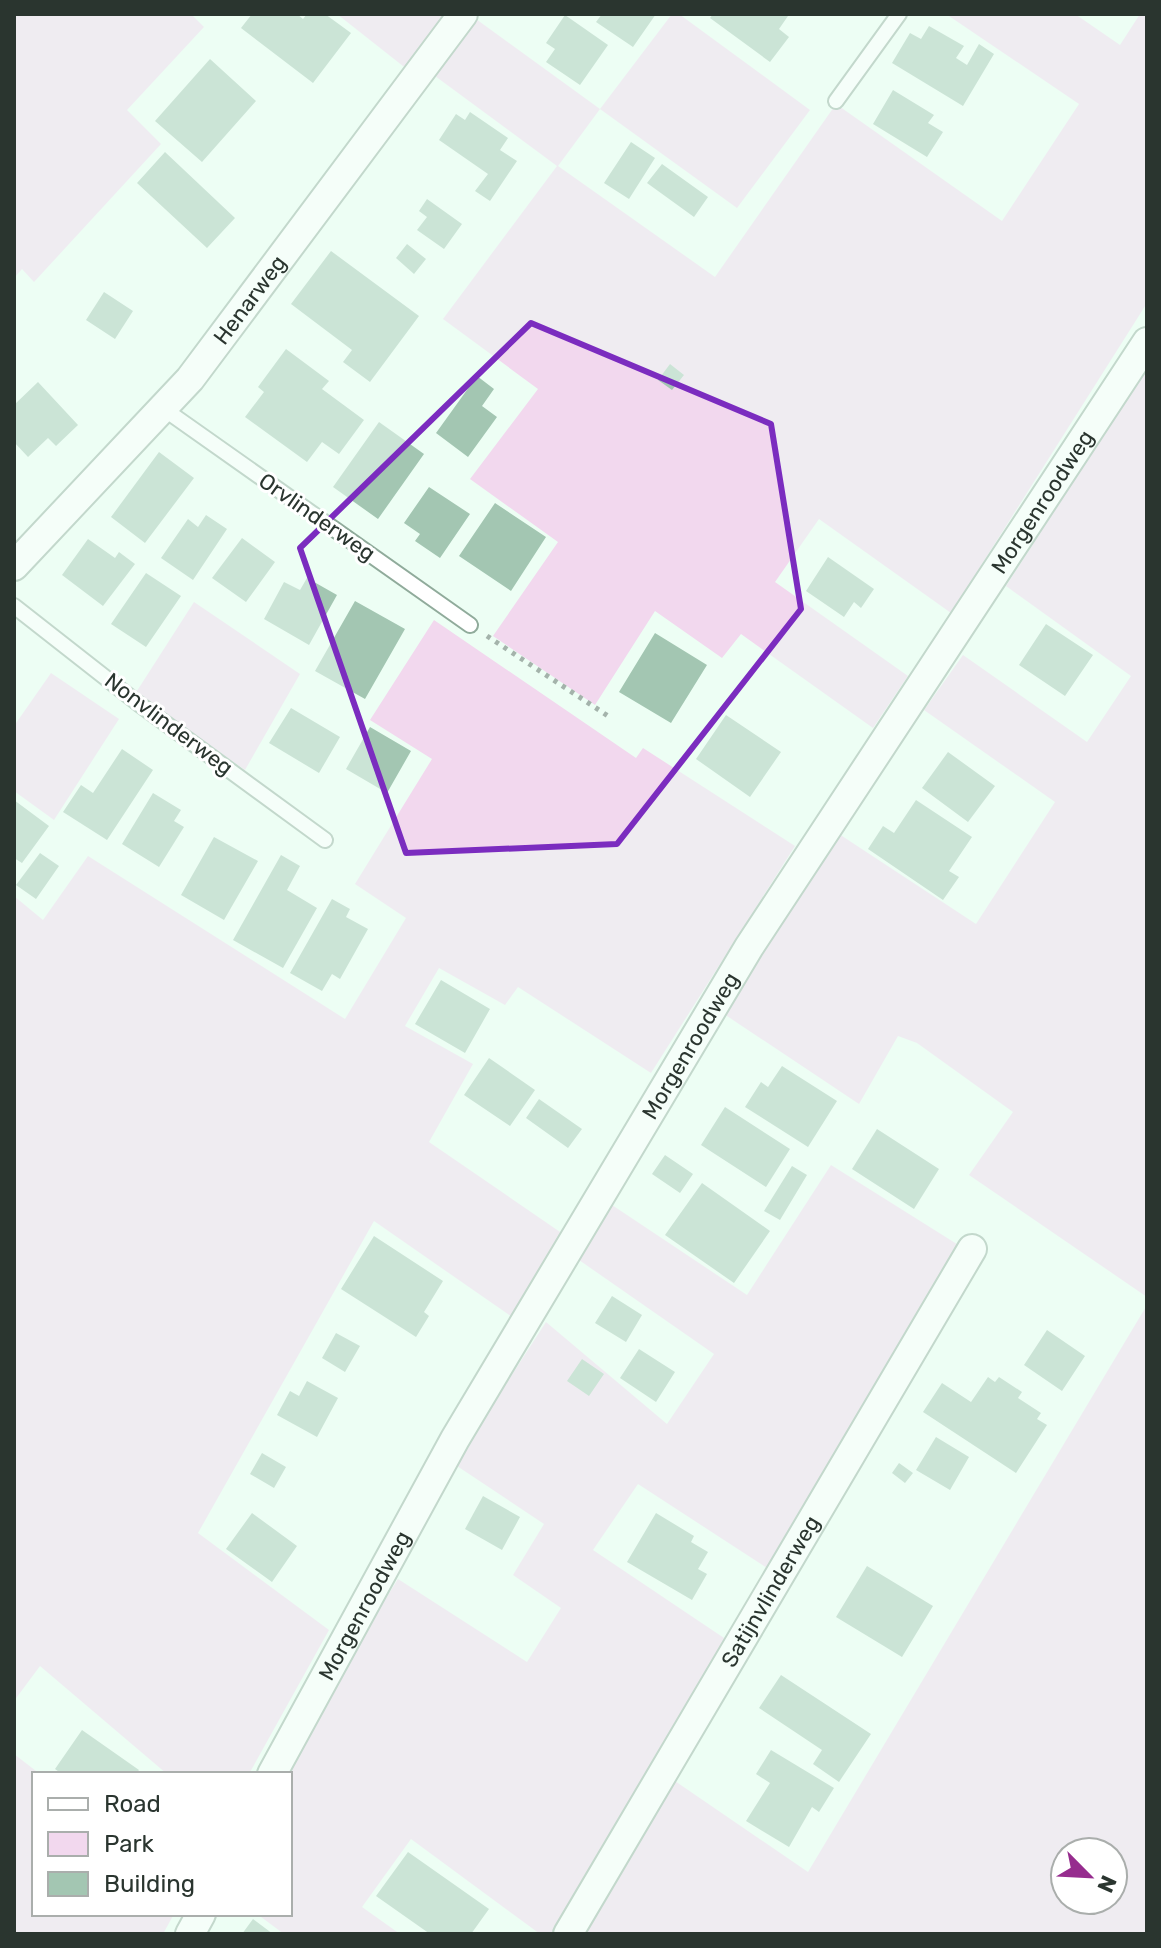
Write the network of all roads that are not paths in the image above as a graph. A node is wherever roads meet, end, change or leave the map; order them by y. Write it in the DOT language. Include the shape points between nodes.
graph roads {
  1 [pos="463,14"];
  2 [pos="899,14"];
  3 [pos="836,101"];
  4 [pos="1147,342"];
  5 [pos="164,409"];
  6 [pos="14,566"];
  7 [pos="14,606"];
  8 [pos="470,625"];
  9 [pos="325,840"];
  10 [pos="972,1249"];
  11 [pos="273,1772"];
  12 [pos="200,1916"];
  13 [pos="190,1934"];
  14 [pos="568,1934"];
  1 -- 5 [label="street, Henarweg"];
  2 -- 3 [label="lane"];
  4 -- 11 [label="street, Morgenroodweg" via="749,947 455,1439"];
  5 -- 6 [label="street, Henarweg"];
  5 -- 8 [label="lane, Orvlinderweg"];
  7 -- 9 [label="lane, Nonvlinderweg"];
  10 -- 14 [label="street, Satijnvlinderweg"];
  12 -- 13 [label="street"];
}
